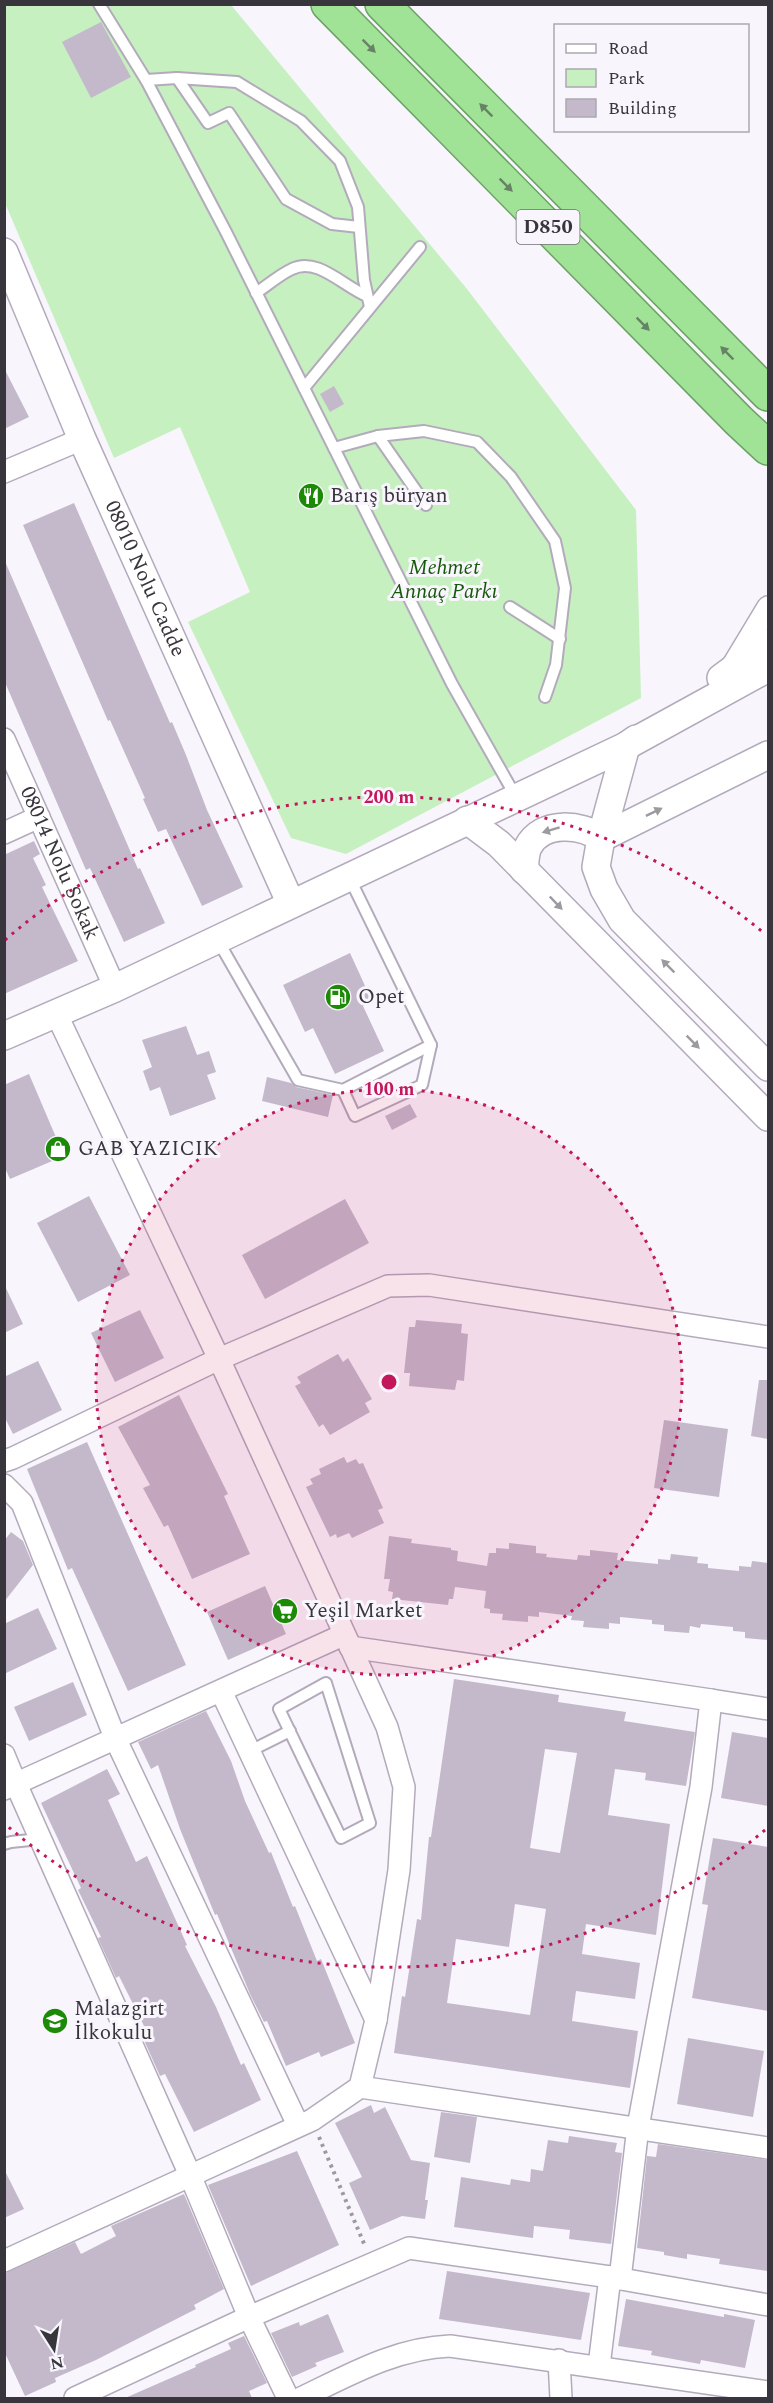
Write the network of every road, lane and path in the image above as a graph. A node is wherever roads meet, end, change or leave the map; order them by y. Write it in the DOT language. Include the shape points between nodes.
graph roads {
  1 [pos="99,4"];
  2 [pos="328,4"];
  3 [pos="382,4"];
  4 [pos="177,78"];
  5 [pos="146,80"];
  6 [pos="359,227"];
  7 [pos="420,247"];
  8 [pos="4,252"];
  9 [pos="256,293"];
  10 [pos="368,302"];
  11 [pos="304,388"];
  12 [pos="768,394"];
  13 [pos="739,421"];
  14 [pos="378,436"];
  15 [pos="82,439"];
  16 [pos="334,448"];
  17 [pos="768,448"];
  18 [pos="768,465"];
  19 [pos="4,472"];
  20 [pos="426,505"];
  21 [pos="510,607"];
  22 [pos="768,607"];
  23 [pos="560,639"];
  24 [pos="768,644"];
  25 [pos="768,668"];
  26 [pos="730,671"];
  27 [pos="768,682"];
  28 [pos="718,695"];
  29 [pos="545,697"];
  30 [pos="4,740"];
  31 [pos="626,746"];
  32 [pos="768,755"];
  33 [pos="517,797"];
  34 [pos="39,817"];
  35 [pos="467,820"];
  36 [pos="4,833"];
  37 [pos="601,838"];
  38 [pos="524,870"];
  39 [pos="348,876"];
  40 [pos="291,904"];
  41 [pos="217,939"];
  42 [pos="115,988"];
  43 [pos="56,1013"];
  44 [pos="4,1036"];
  45 [pos="431,1046"];
  46 [pos="768,1067"];
  47 [pos="343,1090"];
  48 [pos="768,1117"];
  49 [pos="768,1337"];
  50 [pos="219,1359"];
  51 [pos="4,1461"];
  52 [pos="4,1485"];
  53 [pos="347,1641"];
  54 [pos="222,1691"];
  55 [pos="711,1700"];
  56 [pos="768,1709"];
  57 [pos="290,1731"];
  58 [pos="116,1740"];
  59 [pos="250,1751"];
  60 [pos="4,1755"];
  61 [pos="10,1787"];
  62 [pos="40,1839"];
  63 [pos="4,1844"];
  64 [pos="376,2020"];
  65 [pos="360,2087"];
  66 [pos="305,2123"];
  67 [pos="638,2127"];
  68 [pos="768,2148"];
  69 [pos="190,2175"];
  70 [pos="4,2261"];
  71 [pos="372,2263"];
  72 [pos="615,2278"];
  73 [pos="768,2305"];
  74 [pos="249,2317"];
  75 [pos="559,2360"];
  76 [pos="598,2366"];
  77 [pos="768,2392"];
  78 [pos="75,2398"];
  79 [pos="288,2398"];
  80 [pos="301,2398"];
  81 [pos="561,2398"];
  1 -- 5 [label="lane"];
  2 -- 13 [label="highway, D850, one-way"];
  12 -- 3 [label="highway, D850, one-way"];
  4 -- 5 [label="lane"];
  4 -- 6 [label="lane" via="237,82 301,121 340,161 358,207"];
  4 -- 6 [label="lane" via="208,123 229,113 286,200 333,224"];
  5 -- 9 [label="lane"];
  6 -- 10 [label="lane"];
  7 -- 10 [label="lane"];
  8 -- 15 [label="street, 08010 Nolu Cadde"];
  9 -- 10 [label="lane" via="293,268 310,264"];
  9 -- 11 [label="lane"];
  10 -- 11 [label="lane"];
  11 -- 16 [label="lane"];
  13 -- 17 [label="highway, D850"];
  13 -- 18 [label="street"];
  14 -- 16 [label="lane"];
  14 -- 20 [label="lane"];
  14 -- 23 [label="lane" via="424,431 477,442 512,477 555,541 565,588"];
  15 -- 19 [label="street"];
  15 -- 40 [label="street, 08010 Nolu Cadde"];
  16 -- 33 [label="lane" via="452,684"];
  21 -- 23 [label="lane"];
  22 -- 26 [label="street"];
  23 -- 29 [label="lane"];
  24 -- 26 [label="street"];
  25 -- 28 [label="street"];
  26 -- 31 [label="street"];
  27 -- 28 [label="street"];
  28 -- 31 [label="street"];
  30 -- 34 [label="street, 08014 Nolu Sokak"];
  31 -- 33 [label="street"];
  31 -- 37 [label="street"];
  37 -- 32 [label="street, one-way"];
  33 -- 35 [label="street"];
  34 -- 36 [label="street"];
  34 -- 42 [label="street, 08014 Nolu Sokak"];
  35 -- 38 [label="street" via="499,844"];
  35 -- 39 [label="street"];
  37 -- 38 [label="street, one-way" via="578,826 538,835 528,847"];
  46 -- 37 [label="street, one-way" via="622,920 596,867"];
  38 -- 48 [label="street, one-way"];
  39 -- 40 [label="street"];
  39 -- 45 [label="lane"];
  40 -- 41 [label="street"];
  41 -- 42 [label="street"];
  41 -- 47 [label="lane" via="298,1080"];
  42 -- 43 [label="street"];
  43 -- 44 [label="street"];
  43 -- 50 [label="street"];
  45 -- 47 [label="lane"];
  45 -- 47 [label="lane" via="422,1085 355,1116"];
  49 -- 50 [label="street" via="429,1285 388,1287"];
  50 -- 51 [label="street"];
  50 -- 53 [label="street"];
  52 -- 58 [label="street" via="22,1503"];
  53 -- 54 [label="street"];
  53 -- 55 [label="street"];
  53 -- 64 [label="street" via="387,1727 404,1787 399,1870"];
  54 -- 58 [label="street"];
  54 -- 59 [label="street"];
  55 -- 56 [label="street"];
  55 -- 67 [label="street" via="701,1786"];
  57 -- 57 [label="lane" via="279,1709 326,1683 370,1823 342,1838"];
  57 -- 59 [label="lane"];
  58 -- 61 [label="street"];
  58 -- 66 [label="street"];
  59 -- 64 [label="street"];
  60 -- 61 [label="street"];
  61 -- 62 [label="street"];
  62 -- 63 [label="lane"];
  62 -- 69 [label="street"];
  64 -- 65 [label="street"];
  65 -- 66 [label="street"];
  65 -- 67 [label="street"];
  66 -- 69 [label="street"];
  66 -- 71 [label="path"];
  67 -- 68 [label="street"];
  67 -- 72 [label="street"];
  69 -- 70 [label="street"];
  69 -- 74 [label="street"];
  71 -- 72 [label="street" via="409,2247"];
  71 -- 74 [label="street"];
  72 -- 73 [label="street"];
  72 -- 76 [label="street"];
  74 -- 78 [label="street"];
  74 -- 79 [label="street"];
  75 -- 76 [label="street"];
  75 -- 80 [label="street" via="450,2346 427,2347 388,2358"];
  75 -- 81 [label="street"];
  76 -- 77 [label="street"];
}
